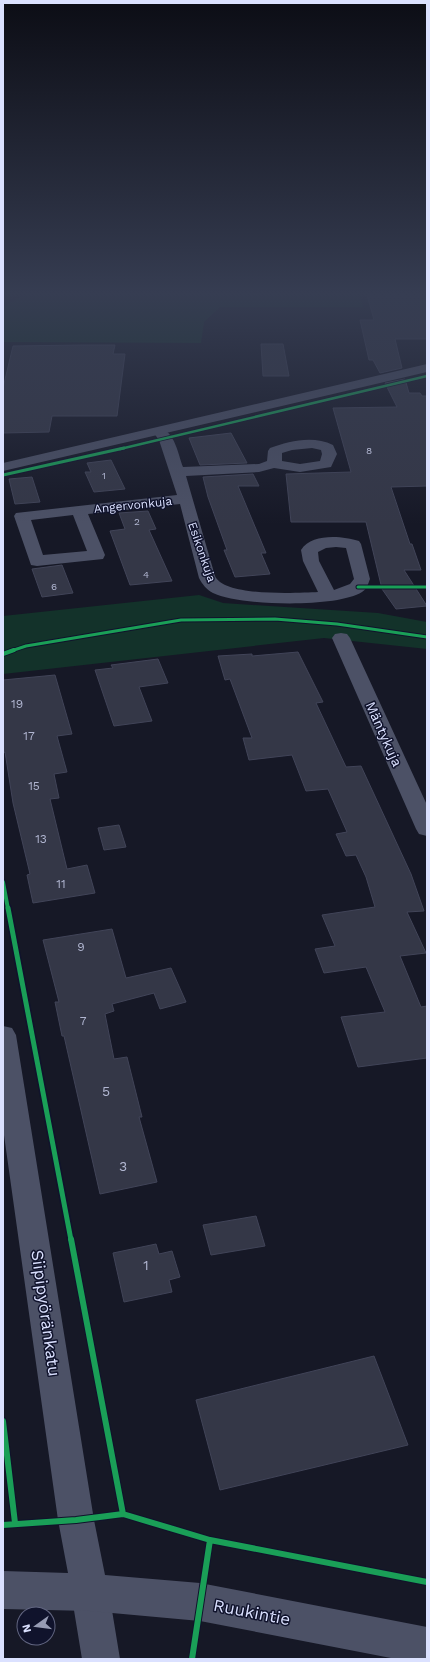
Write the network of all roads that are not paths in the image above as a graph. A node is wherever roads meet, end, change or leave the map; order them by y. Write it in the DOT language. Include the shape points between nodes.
graph roads {
  1 [pos="425,369"];
  2 [pos="160,432"];
  3 [pos="274,464"];
  4 [pos="3,467"];
  5 [pos="176,472"];
  6 [pos="186,499"];
  7 [pos="79,510"];
  8 [pos="328,596"];
  9 [pos="341,638"];
  10 [pos="427,829"];
  11 [pos="3,1035"];
  12 [pos="3,1590"];
  13 [pos="90,1592"];
  14 [pos="427,1646"];
  15 [pos="100,1659"];
  1 -- 2 [label="street"];
  2 -- 4 [label="street"];
  2 -- 5 [label="street, Esikonkuja" via="166,439"];
  3 -- 5 [label="street" via="259,468"];
  5 -- 6 [label="street, Esikonkuja"];
  6 -- 7 [label="street, Angervonkuja"];
  6 -- 8 [label="street, Esikonkuja" via="198,547 210,583 215,588 226,593 249,597"];
  7 -- 7 [label="street, Angervonkuja" via="22,516 37,561 97,554"];
  9 -- 10 [label="street, Mäntykuja"];
  11 -- 13 [label="street, Siipipyöränkatu" via="76,1520"];
  12 -- 13 [label="street, Ruukintie"];
  13 -- 14 [label="street, Ruukintie" via="200,1602"];
  13 -- 15 [label="street, Siipipyöränkatu"];
}
